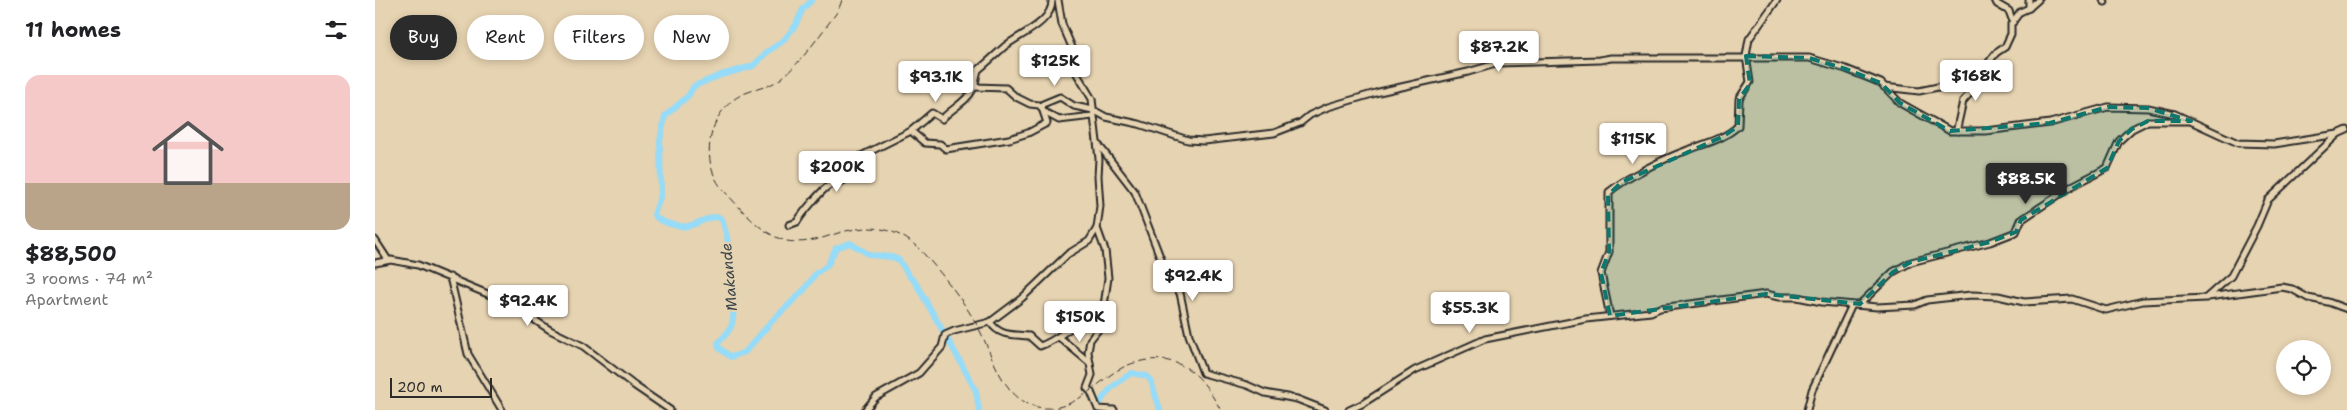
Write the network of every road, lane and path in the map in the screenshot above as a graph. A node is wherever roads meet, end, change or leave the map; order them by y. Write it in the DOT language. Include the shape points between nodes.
graph roads {
  1 [pos="1052,0"];
  2 [pos="1058,0"];
  3 [pos="1777,0"];
  4 [pos="1995,0"];
  5 [pos="2029,0"];
  6 [pos="2038,0"];
  7 [pos="2029,8"];
  8 [pos="2013,22"];
  9 [pos="1746,56"];
  10 [pos="1986,75"];
  11 [pos="975,87"];
  12 [pos="1885,87"];
  13 [pos="1904,89"];
  14 [pos="1895,99"];
  15 [pos="1043,110"];
  16 [pos="1093,110"];
  17 [pos="1093,116"];
  18 [pos="2191,121"];
  19 [pos="2347,130"];
  20 [pos="911,131"];
  21 [pos="1958,131"];
  22 [pos="2338,134"];
  23 [pos="1097,144"];
  24 [pos="789,225"];
  25 [pos="1097,228"];
  26 [pos="375,240"];
  27 [pos="388,260"];
  28 [pos="375,263"];
  29 [pos="450,277"];
  30 [pos="2206,298"];
  31 [pos="1860,304"];
  32 [pos="1852,305"];
  33 [pos="2347,309"];
  34 [pos="1610,316"];
  35 [pos="1102,320"];
  36 [pos="990,322"];
  37 [pos="1059,336"];
  38 [pos="1090,363"];
  39 [pos="502,410"];
  40 [pos="670,410"];
  41 [pos="865,410"];
  42 [pos="1114,410"];
  43 [pos="1325,410"];
  44 [pos="1349,410"];
  45 [pos="1807,410"];
  1 -- 11 [label="street" via="1051,8 1031,31 1006,46 978,70"];
  2 -- 16 [label="street" via="1062,24 1074,52 1077,74 1092,99"];
  3 -- 9 [label="street" via="1751,35"];
  4 -- 8 [label="street" via="2009,11"];
  5 -- 7 [label="street"];
  6 -- 7 [label="street"];
  7 -- 8 [label="street" via="2020,12"];
  8 -- 10 [label="street" via="2009,41 1989,62"];
  9 -- 12 [label="street" via="1809,58 1846,69"];
  9 -- 16 [label="street" via="1499,63 1328,107 1275,133 1226,139 1188,140 1106,117"];
  9 -- 34 [label="street" via="1750,82 1739,99 1738,126 1724,136 1673,156 1622,182 1609,192 1609,252 1601,273"];
  10 -- 13 [label="street" via="1981,74 1950,88"];
  10 -- 21 [label="street" via="1963,101"];
  11 -- 15 [label="street" via="1005,88"];
  11 -- 20 [label="street" via="964,102 942,119 933,112"];
  12 -- 13 [label="street"];
  12 -- 14 [label="street"];
  13 -- 14 [label="street"];
  14 -- 21 [label="street" via="1950,131"];
  15 -- 16 [label="street" via="1044,102 1060,97 1074,106"];
  15 -- 17 [label="street" via="1059,120"];
  15 -- 20 [label="street" via="1048,122 1028,133 960,148 946,149 940,144 926,143"];
  16 -- 17 [label="street"];
  17 -- 23 [label="street"];
  18 -- 21 [label="street" via="2147,108 2108,107 2050,123"];
  18 -- 22 [label="street" via="2238,143 2274,144"];
  18 -- 31 [label="street" via="2148,121 2132,129 2119,141 2107,168 2072,186 2021,220 2016,232 1911,262 1893,272"];
  19 -- 22 [label="street"];
  20 -- 24 [label="street" via="861,156 849,176 828,185 797,222"];
  22 -- 30 [label="street" via="2268,200 2231,276"];
  23 -- 25 [label="street" via="1100,206"];
  23 -- 43 [label="street" via="1135,192 1169,280 1180,293 1189,335 1203,373"];
  25 -- 35 [label="street" via="1107,265"];
  25 -- 36 [label="street" via="1089,241 1068,254 1025,296"];
  26 -- 27 [label="street"];
  27 -- 28 [label="street"];
  27 -- 29 [label="street" via="418,265"];
  29 -- 39 [label="street" via="468,354"];
  29 -- 40 [label="street" via="513,306 583,346"];
  30 -- 31 [label="street" via="2143,301 2106,310 2072,299 2024,302 1983,296 1939,298 1903,306"];
  30 -- 33 [label="street" via="2282,287"];
  31 -- 32 [label="street"];
  32 -- 34 [label="street" via="1766,294"];
  32 -- 45 [label="street" via="1811,390"];
  34 -- 44 [label="street" via="1485,338 1415,370"];
  35 -- 37 [label="street" via="1078,322"];
  35 -- 38 [label="street" via="1099,330 1090,340"];
  36 -- 37 [label="street" via="995,330 1029,336 1039,346"];
  36 -- 41 [label="street" via="945,335 942,347 919,373 876,397"];
  37 -- 38 [label="street"];
  38 -- 42 [label="street" via="1092,375 1087,389 1098,409"];
}
